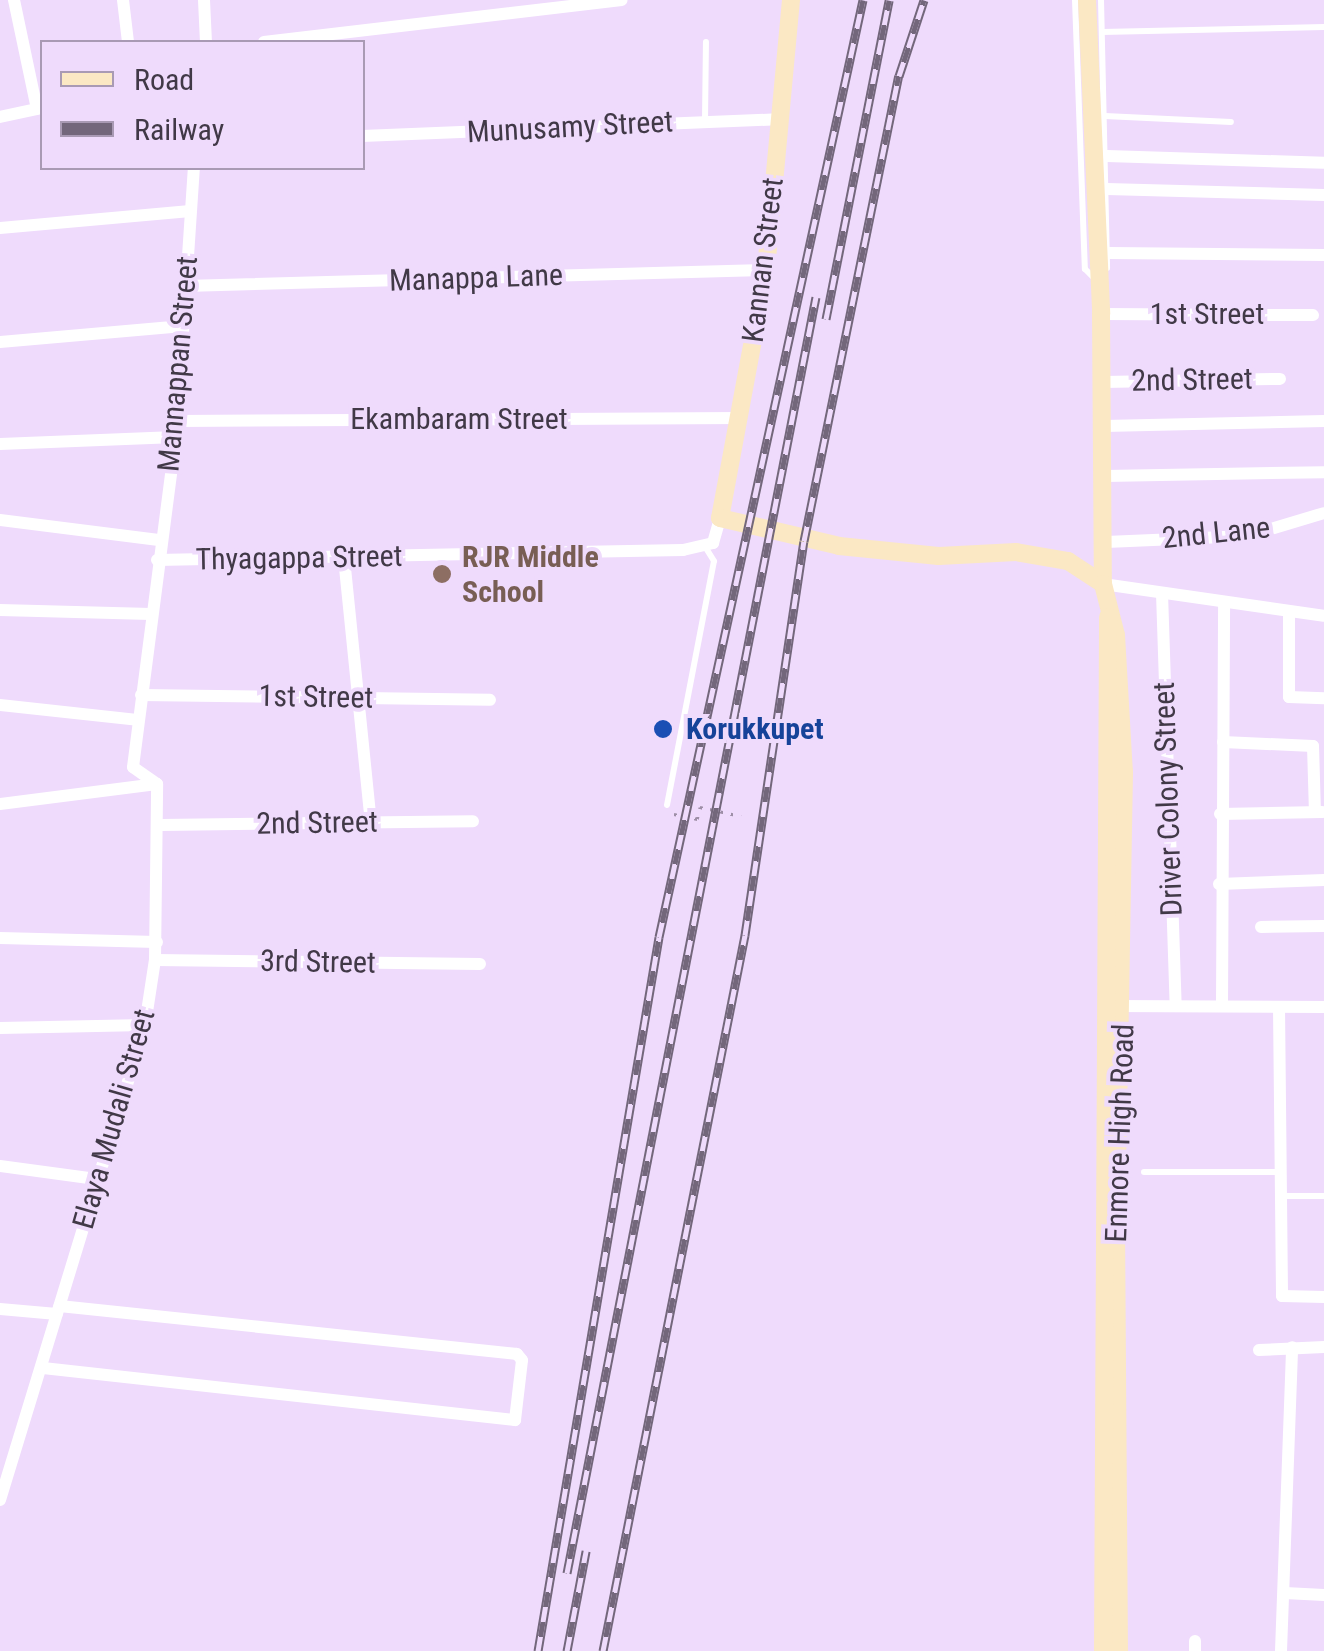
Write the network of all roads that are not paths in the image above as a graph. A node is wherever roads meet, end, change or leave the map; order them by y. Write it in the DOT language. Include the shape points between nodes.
graph roads {
  1 [pos="14,0"];
  2 [pos="124,0"];
  3 [pos="204,0"];
  4 [pos="622,0"];
  5 [pos="791,0"];
  6 [pos="1075,0"];
  7 [pos="1087,0"];
  8 [pos="1101,0"];
  9 [pos="548,6"];
  10 [pos="1324,28"];
  11 [pos="1102,32"];
  12 [pos="128,40"];
  13 [pos="206,40"];
  14 [pos="280,40"];
  15 [pos="706,42"];
  16 [pos="40,108"];
  17 [pos="1105,116"];
  18 [pos="0,117"];
  19 [pos="778,119"];
  20 [pos="704,121"];
  21 [pos="1230,122"];
  22 [pos="365,136"];
  23 [pos="1107,156"];
  24 [pos="1324,166"];
  25 [pos="194,170"];
  26 [pos="1106,189"];
  27 [pos="1324,195"];
  28 [pos="190,211"];
  29 [pos="0,228"];
  30 [pos="1324,254"];
  31 [pos="1101,267"];
  32 [pos="766,270"];
  33 [pos="185,286"];
  34 [pos="1102,314"];
  35 [pos="1313,315"];
  36 [pos="183,326"];
  37 [pos="0,342"];
  38 [pos="1280,379"];
  39 [pos="1103,382"];
  40 [pos="742,418"];
  41 [pos="177,420"];
  42 [pos="1324,421"];
  43 [pos="1104,426"];
  44 [pos="176,437"];
  45 [pos="0,444"];
  46 [pos="1324,472"];
  47 [pos="1105,476"];
  48 [pos="1324,513"];
  49 [pos="720,518"];
  50 [pos="0,520"];
  51 [pos="159,540"];
  52 [pos="1106,542"];
  53 [pos="706,548"];
  54 [pos="344,558"];
  55 [pos="157,560"];
  56 [pos="1103,584"];
  57 [pos="1162,593"];
  58 [pos="1224,606"];
  59 [pos="0,610"];
  60 [pos="152,614"];
  61 [pos="1288,615"];
  62 [pos="1324,616"];
  63 [pos="141,695"];
  64 [pos="360,697"];
  65 [pos="1324,698"];
  66 [pos="490,700"];
  67 [pos="0,705"];
  68 [pos="137,720"];
  69 [pos="1222,742"];
  70 [pos="157,784"];
  71 [pos="0,804"];
  72 [pos="668,809"];
  73 [pos="1320,812"];
  74 [pos="1220,814"];
  75 [pos="473,821"];
  76 [pos="372,822"];
  77 [pos="162,824"];
  78 [pos="1324,880"];
  79 [pos="1219,884"];
  80 [pos="1324,926"];
  81 [pos="1261,927"];
  82 [pos="0,938"];
  83 [pos="157,942"];
  84 [pos="155,960"];
  85 [pos="480,964"];
  86 [pos="1176,1004"];
  87 [pos="1222,1005"];
  88 [pos="1115,1006"];
  89 [pos="1324,1006"];
  90 [pos="1279,1007"];
  91 [pos="146,1025"];
  92 [pos="0,1028"];
  93 [pos="0,1166"];
  94 [pos="1144,1172"];
  95 [pos="1281,1172"];
  96 [pos="96,1179"];
  97 [pos="1281,1196"];
  98 [pos="1324,1196"];
  99 [pos="1324,1297"];
  100 [pos="0,1309"];
  101 [pos="59,1310"];
  102 [pos="1292,1347"];
  103 [pos="1324,1347"];
  104 [pos="1259,1350"];
  105 [pos="42,1368"];
  106 [pos="0,1500"];
  107 [pos="1285,1593"];
  108 [pos="1324,1595"];
  109 [pos="1102,1651"];
  110 [pos="1119,1651"];
  111 [pos="1282,1651"];
  1 -- 16 [label="street"];
  2 -- 12 [label="street"];
  3 -- 13 [label="street"];
  4 -- 9 [label="street"];
  5 -- 19 [label="main road, Kannan Street"];
  6 -- 31 [label="lane" via="1086,269"];
  7 -- 31 [label="main road, Enmore High Road"];
  8 -- 11 [label="lane"];
  9 -- 14 [label="street"];
  10 -- 11 [label="lane"];
  11 -- 17 [label="lane"];
  15 -- 20 [label="lane"];
  16 -- 18 [label="street"];
  17 -- 21 [label="lane"];
  17 -- 23 [label="lane"];
  19 -- 20 [label="street, Munusamy Street"];
  19 -- 32 [label="main road, Kannan Street"];
  20 -- 22 [label="street, Munusamy Street"];
  23 -- 24 [label="street"];
  23 -- 26 [label="lane"];
  25 -- 28 [label="street, Mannappan Street"];
  26 -- 27 [label="street"];
  26 -- 31 [label="lane"];
  28 -- 29 [label="street"];
  28 -- 33 [label="street, Mannappan Street"];
  30 -- 31 [label="street"];
  31 -- 34 [label="main road, Enmore High Road"];
  32 -- 33 [label="street, Manappa Lane"];
  32 -- 40 [label="main road, Kannan Street"];
  33 -- 36 [label="street, Mannappan Street"];
  34 -- 35 [label="street, 1st Street"];
  34 -- 39 [label="main road, Enmore High Road"];
  36 -- 37 [label="street"];
  36 -- 41 [label="street, Mannappan Street"];
  38 -- 39 [label="street, 2nd Street"];
  39 -- 43 [label="main road, Enmore High Road"];
  40 -- 41 [label="street, Ekambaram Street"];
  40 -- 49 [label="main road, Kannan Street"];
  41 -- 44 [label="street, Mannappan Street"];
  42 -- 43 [label="street"];
  43 -- 47 [label="main road, Enmore High Road"];
  44 -- 45 [label="street"];
  44 -- 51 [label="street, Mannappan Street"];
  46 -- 47 [label="street"];
  47 -- 52 [label="main road, Enmore High Road"];
  48 -- 52 [label="street, 2nd Lane" via="1247,536"];
  49 -- 53 [label="street"];
  49 -- 56 [label="main road" via="839,546 939,556 1016,552 1068,561"];
  50 -- 51 [label="street"];
  51 -- 55 [label="street, Mannappan Street"];
  52 -- 56 [label="main road, Enmore High Road"];
  53 -- 54 [label="street, Thyagappa Street"];
  53 -- 72 [label="lane" via="714,560"];
  54 -- 55 [label="street, Thyagappa Street"];
  54 -- 64 [label="street"];
  55 -- 60 [label="street, Elaya Mudali Street"];
  56 -- 57 [label="street"];
  56 -- 88 [label="main road, Enmore High Road"];
  57 -- 58 [label="street"];
  57 -- 86 [label="street, Driver Colony Street"];
  58 -- 61 [label="street"];
  58 -- 69 [label="street"];
  59 -- 60 [label="street"];
  60 -- 63 [label="street, Elaya Mudali Street"];
  61 -- 62 [label="street"];
  61 -- 65 [label="street" via="1289,697"];
  63 -- 64 [label="street, 1st Street"];
  63 -- 68 [label="street, Elaya Mudali Street"];
  64 -- 66 [label="street, 1st Street"];
  64 -- 76 [label="street"];
  67 -- 68 [label="street"];
  68 -- 70 [label="street, Elaya Mudali Street" via="133,767"];
  69 -- 73 [label="street" via="1313,746"];
  69 -- 74 [label="street"];
  70 -- 71 [label="street"];
  70 -- 77 [label="street, Elaya Mudali Street"];
  73 -- 74 [label="street"];
  74 -- 79 [label="street"];
  75 -- 76 [label="street, 2nd Street"];
  76 -- 77 [label="street, 2nd Street"];
  77 -- 83 [label="street, Elaya Mudali Street"];
  78 -- 79 [label="street"];
  79 -- 87 [label="street"];
  80 -- 81 [label="street"];
  82 -- 83 [label="street"];
  83 -- 84 [label="street, Elaya Mudali Street"];
  84 -- 85 [label="street, 3rd Street"];
  84 -- 91 [label="street, Elaya Mudali Street"];
  86 -- 87 [label="street"];
  86 -- 88 [label="street"];
  87 -- 90 [label="street"];
  88 -- 109 [label="main road, Enmore High Road"];
  88 -- 110 [label="main road, Enmore High Road"];
  89 -- 90 [label="street"];
  90 -- 95 [label="street"];
  91 -- 92 [label="street"];
  91 -- 96 [label="street, Elaya Mudali Street"];
  93 -- 96 [label="street"];
  94 -- 95 [label="lane"];
  95 -- 97 [label="street"];
  96 -- 101 [label="street, Elaya Mudali Street"];
  97 -- 98 [label="lane"];
  97 -- 99 [label="street" via="1282,1296"];
  100 -- 101 [label="street"];
  101 -- 105 [label="street, Elaya Mudali Street"];
  101 -- 105 [label="street" via="517,1354 522,1360 514,1420"];
  102 -- 103 [label="street"];
  102 -- 104 [label="street"];
  102 -- 107 [label="street"];
  105 -- 106 [label="street, Elaya Mudali Street"];
  107 -- 108 [label="street"];
  107 -- 111 [label="street"];
}
